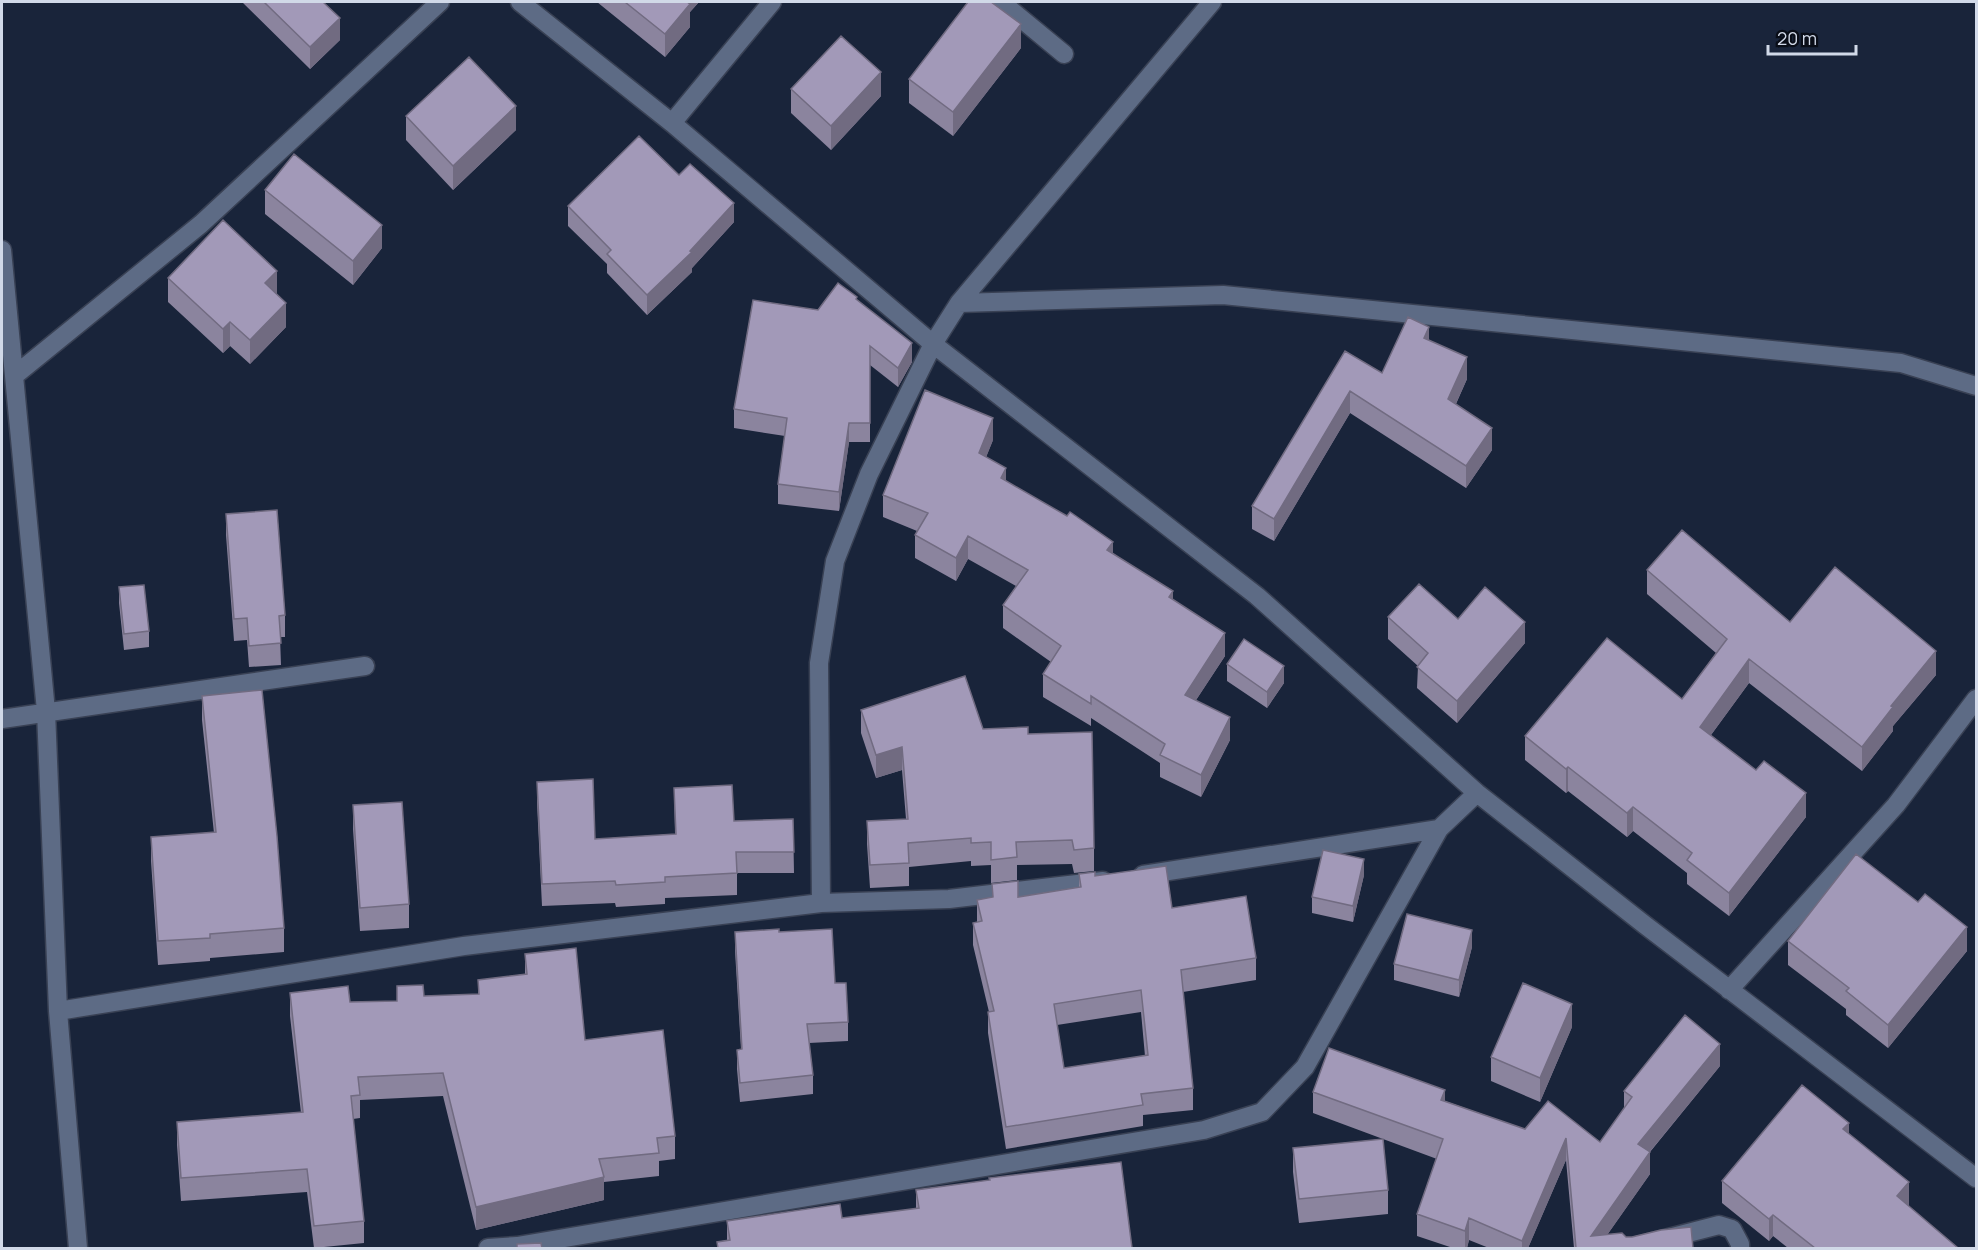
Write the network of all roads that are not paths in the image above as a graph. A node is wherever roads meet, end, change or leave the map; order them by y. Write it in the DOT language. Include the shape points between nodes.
graph roads {
  1 [pos="440,2"];
  2 [pos="520,2"];
  3 [pos="772,2"];
  4 [pos="1002,2"];
  5 [pos="1212,2"];
  6 [pos="1064,54"];
  7 [pos="672,123"];
  8 [pos="2,250"];
  9 [pos="958,303"];
  10 [pos="933,344"];
  11 [pos="14,376"];
  12 [pos="1977,386"];
  13 [pos="365,666"];
  14 [pos="1977,699"];
  15 [pos="46,711"];
  16 [pos="2,719"];
  17 [pos="1477,793"];
  18 [pos="1439,829"];
  19 [pos="821,903"];
  20 [pos="1729,990"];
  21 [pos="58,1011"];
  22 [pos="1977,1178"];
  23 [pos="78,1248"];
  24 [pos="488,1248"];
  25 [pos="1630,1248"];
  26 [pos="1740,1248"];
  1 -- 11 [label="street" via="201,224"];
  2 -- 7 [label="street"];
  3 -- 7 [label="street"];
  4 -- 6 [label="street"];
  5 -- 9 [label="street"];
  7 -- 10 [label="street"];
  8 -- 11 [label="street"];
  9 -- 10 [label="street"];
  9 -- 12 [label="street" via="1223,295 1900,363"];
  10 -- 17 [label="street" via="1257,596"];
  10 -- 19 [label="street" via="869,474 835,561 819,663"];
  11 -- 15 [label="street"];
  13 -- 15 [label="street"];
  14 -- 20 [label="street" via="1896,805"];
  15 -- 16 [label="street"];
  15 -- 21 [label="street"];
  17 -- 18 [label="street"];
  17 -- 20 [label="street"];
  18 -- 19 [label="street" via="1089,883 949,899"];
  18 -- 24 [label="street" via="1305,1067 1262,1112 1192,1132"];
  19 -- 21 [label="street" via="464,946"];
  20 -- 22 [label="street"];
  21 -- 23 [label="street"];
  25 -- 26 [label="street" via="1719,1225 1732,1229"];
}
